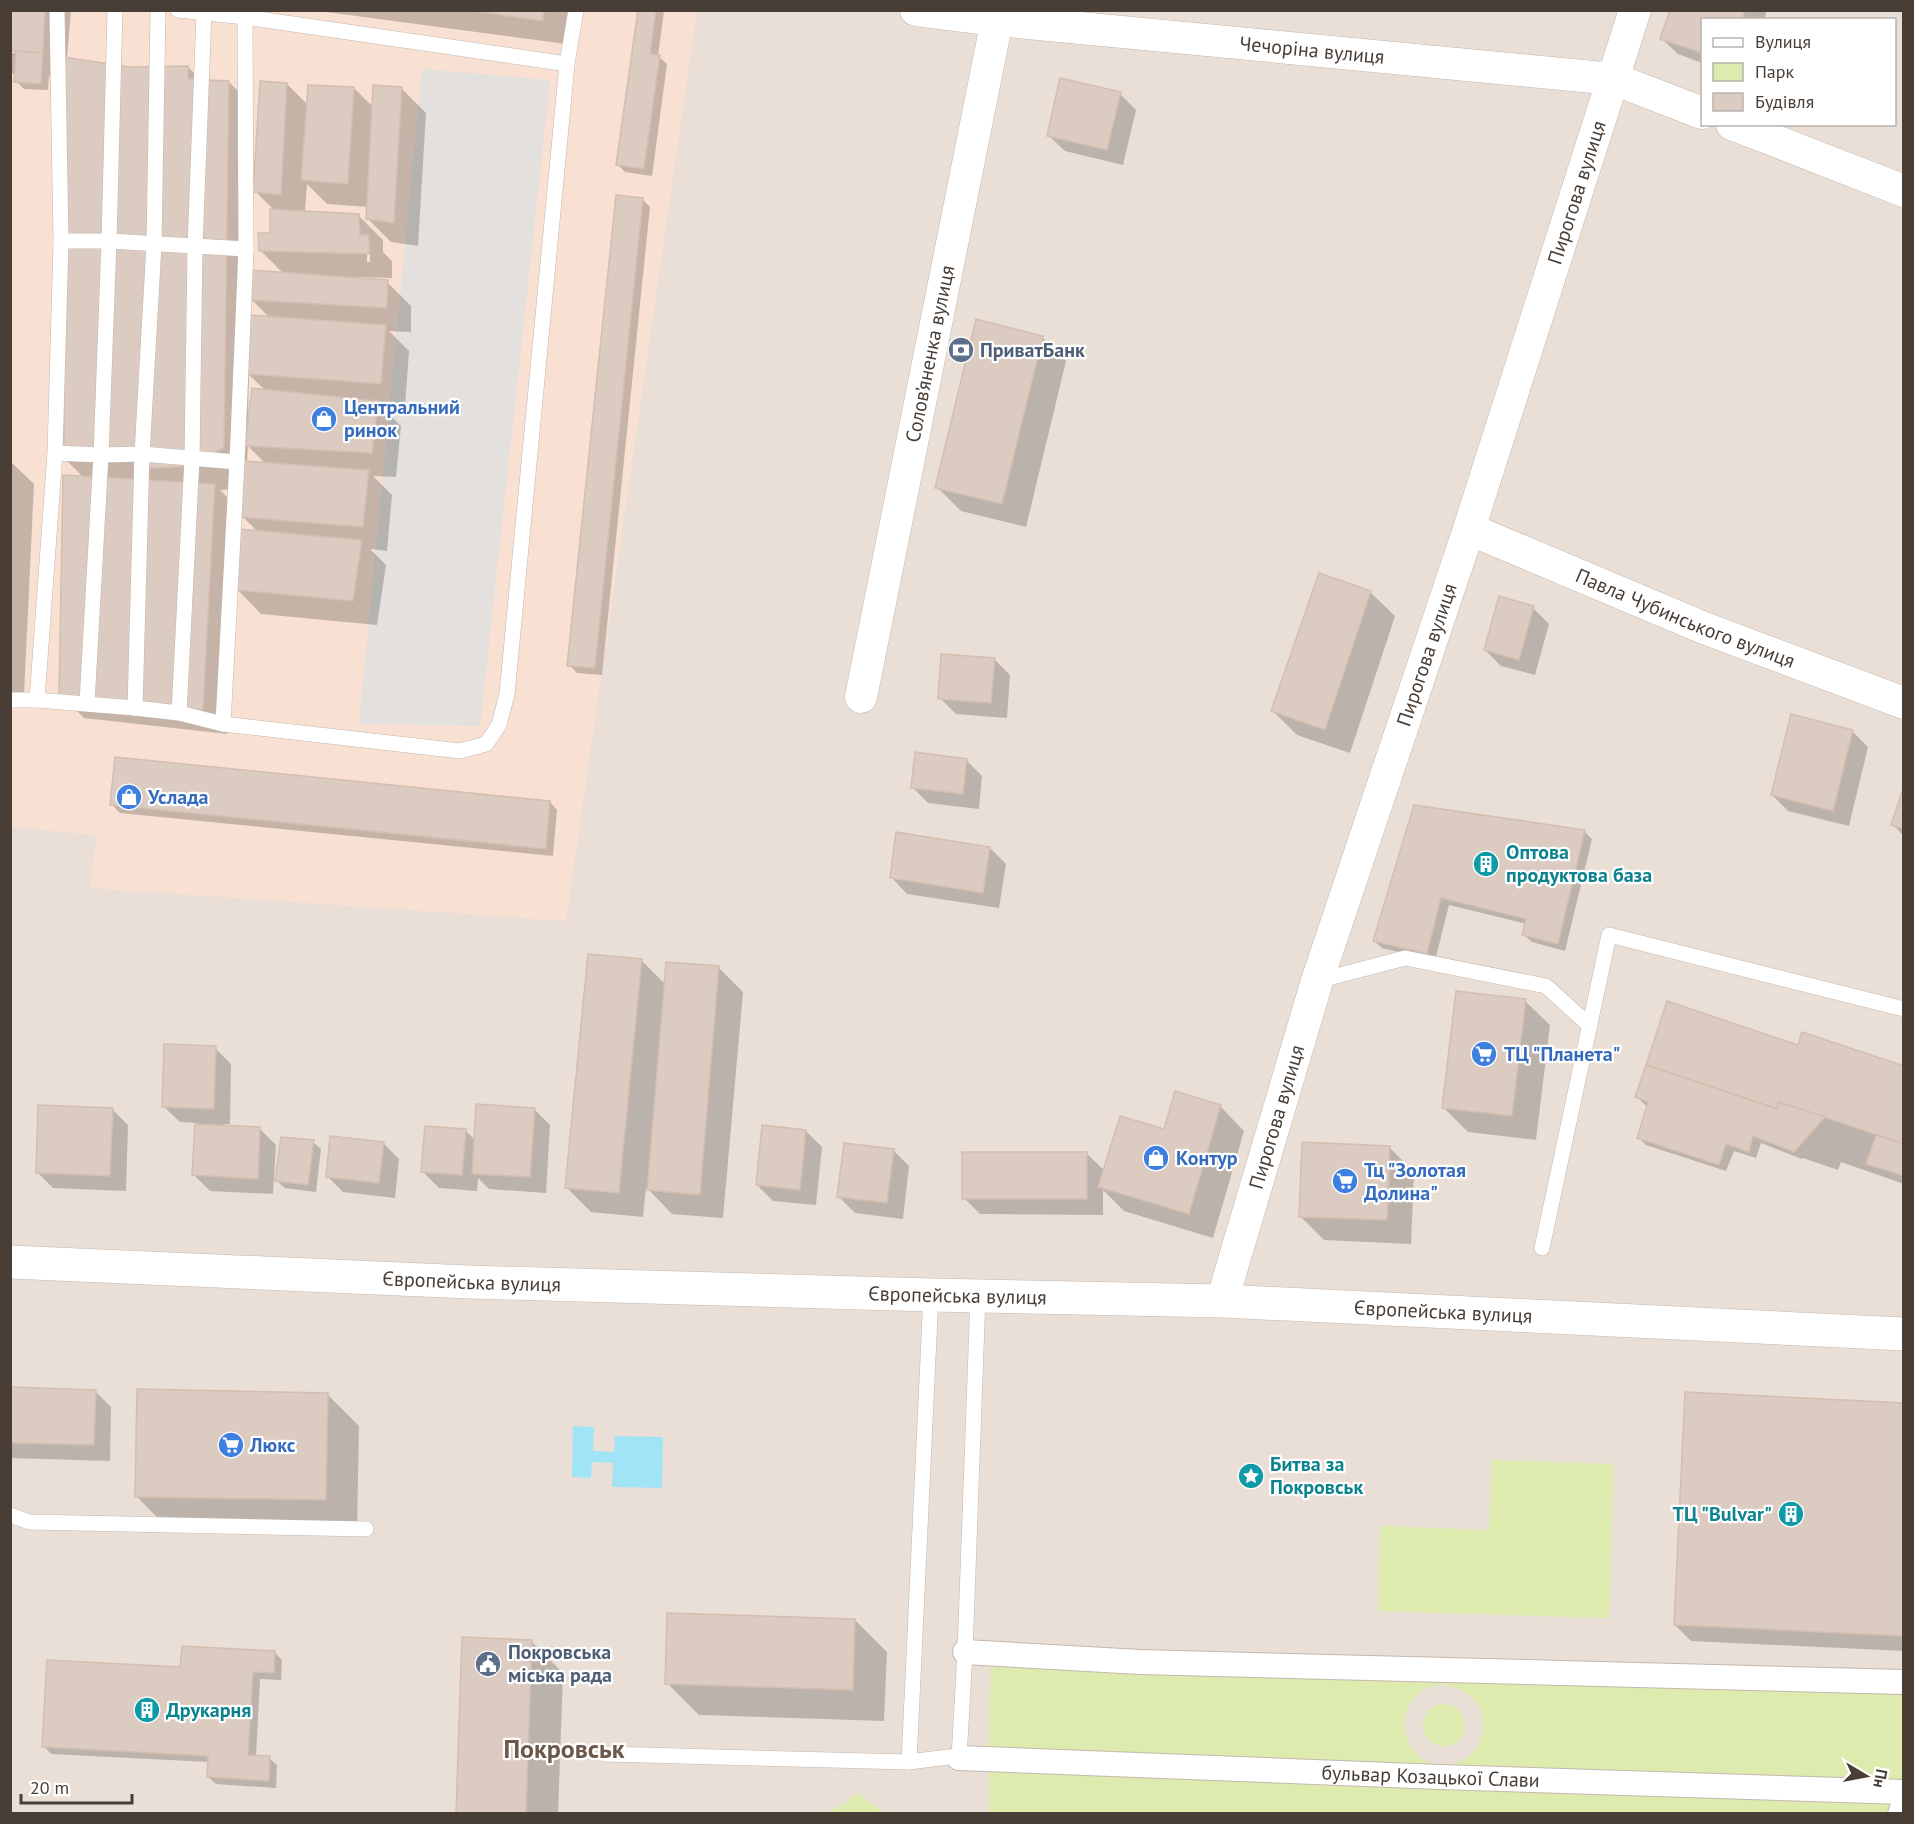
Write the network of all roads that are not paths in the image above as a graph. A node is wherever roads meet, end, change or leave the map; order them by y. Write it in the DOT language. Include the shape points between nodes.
graph roads {
  1 [pos="57,10"];
  2 [pos="114,10"];
  3 [pos="158,10"];
  4 [pos="178,10"];
  5 [pos="576,10"];
  6 [pos="916,10"];
  7 [pos="1635,10"];
  8 [pos="204,13"];
  9 [pos="998,15"];
  10 [pos="245,17"];
  11 [pos="567,64"];
  12 [pos="1614,79"];
  13 [pos="1701,113"];
  14 [pos="1737,126"];
  15 [pos="1904,191"];
  16 [pos="61,241"];
  17 [pos="109,242"];
  18 [pos="154,245"];
  19 [pos="195,247"];
  20 [pos="246,249"];
  21 [pos="55,453"];
  22 [pos="142,453"];
  23 [pos="101,455"];
  24 [pos="192,459"];
  25 [pos="237,462"];
  26 [pos="1468,529"];
  27 [pos="861,697"];
  28 [pos="10,700"];
  29 [pos="37,700"];
  30 [pos="1904,703"];
  31 [pos="87,704"];
  32 [pos="135,708"];
  33 [pos="179,713"];
  34 [pos="223,724"];
  35 [pos="1317,981"];
  36 [pos="1904,1009"];
  37 [pos="1590,1026"];
  38 [pos="1542,1248"];
  39 [pos="10,1262"];
  40 [pos="931,1295"];
  41 [pos="978,1296"];
  42 [pos="1222,1301"];
  43 [pos="1904,1334"];
  44 [pos="10,1515"];
  45 [pos="366,1529"];
  46 [pos="965,1652"];
  47 [pos="1904,1682"];
  48 [pos="605,1754"];
  49 [pos="959,1758"];
  50 [pos="909,1762"];
  51 [pos="1904,1792"];
  52 [pos="1904,1802"];
  53 [pos="1900,1814"];
  1 -- 16 [label="lane"];
  2 -- 17 [label="lane"];
  3 -- 18 [label="lane"];
  4 -- 8 [label="lane"];
  5 -- 11 [label="lane"];
  6 -- 9 [label="street, Чечоріна вулиця"];
  7 -- 12 [label="street, Пирогова вулиця"];
  8 -- 10 [label="lane"];
  8 -- 19 [label="lane"];
  9 -- 12 [label="street, Чечоріна вулиця"];
  9 -- 27 [label="street, Солов’яненка вулиця"];
  10 -- 11 [label="lane"];
  10 -- 20 [label="lane"];
  11 -- 34 [label="lane" via="507,694 499,725 486,744 460,751"];
  12 -- 13 [label="street, Чечоріна вулиця"];
  12 -- 26 [label="street, Пирогова вулиця"];
  14 -- 15 [label="street"];
  16 -- 17 [label="lane"];
  16 -- 21 [label="lane"];
  17 -- 18 [label="lane"];
  17 -- 23 [label="lane"];
  18 -- 19 [label="lane"];
  18 -- 22 [label="lane"];
  19 -- 20 [label="lane"];
  19 -- 24 [label="lane"];
  20 -- 25 [label="lane"];
  21 -- 23 [label="lane"];
  21 -- 29 [label="lane"];
  22 -- 23 [label="lane"];
  22 -- 24 [label="lane"];
  22 -- 32 [label="lane"];
  23 -- 31 [label="lane"];
  24 -- 25 [label="lane"];
  24 -- 33 [label="lane"];
  25 -- 34 [label="lane"];
  26 -- 30 [label="street, Павла Чубинського вулиця" via="1704,628"];
  26 -- 35 [label="street, Пирогова вулиця"];
  28 -- 29 [label="lane"];
  29 -- 31 [label="lane"];
  31 -- 32 [label="lane"];
  32 -- 33 [label="lane"];
  33 -- 34 [label="lane"];
  35 -- 37 [label="lane" via="1405,958 1546,986"];
  35 -- 42 [label="street, Пирогова вулиця"];
  36 -- 37 [label="lane" via="1609,936"];
  37 -- 38 [label="lane"];
  39 -- 40 [label="street, Європейська вулиця" via="469,1282"];
  40 -- 41 [label="street, Європейська вулиця"];
  40 -- 50 [label="lane"];
  41 -- 42 [label="street, Європейська вулиця"];
  41 -- 46 [label="lane"];
  42 -- 43 [label="street, Європейська вулиця"];
  44 -- 45 [label="lane" via="28,1522"];
  46 -- 47 [label="street" via="1140,1662"];
  46 -- 49 [label="lane"];
  48 -- 50 [label="lane"];
  49 -- 50 [label="lane"];
  49 -- 51 [label="street, бульвар Козацької Слави"];
  52 -- 53 [label="street"];
}
